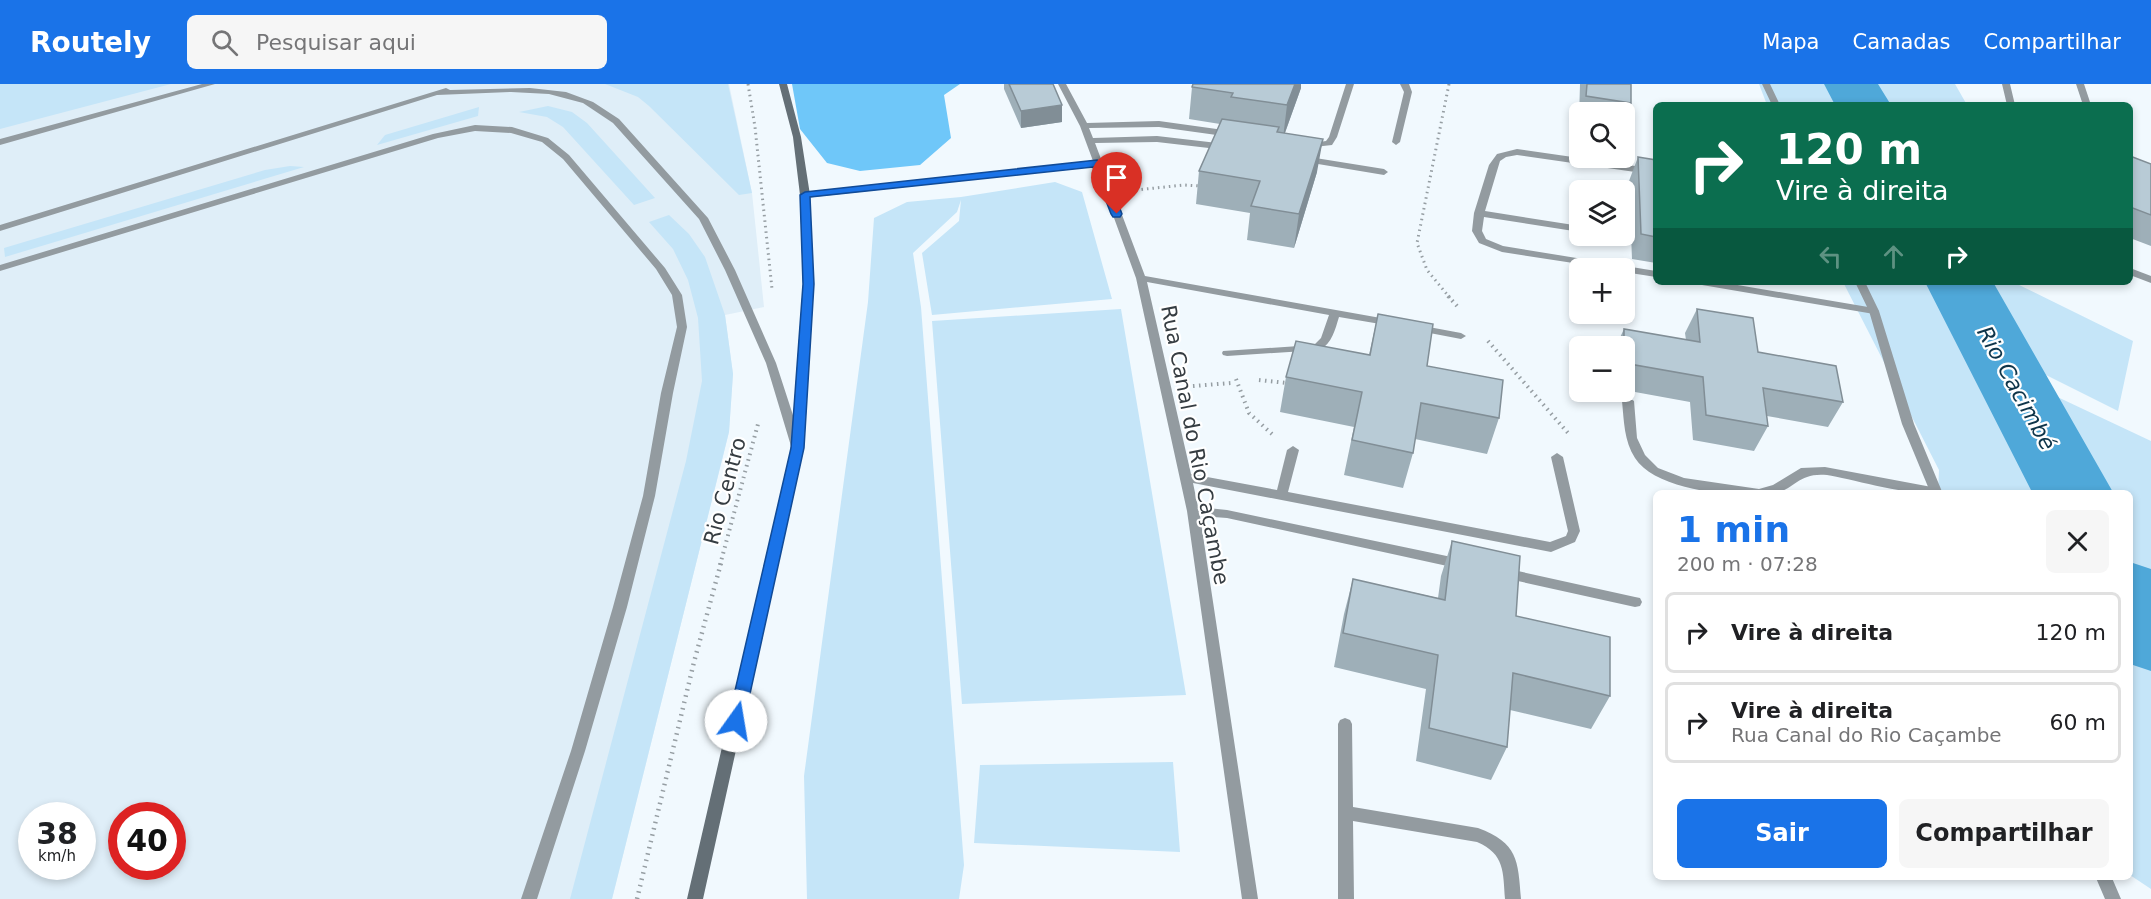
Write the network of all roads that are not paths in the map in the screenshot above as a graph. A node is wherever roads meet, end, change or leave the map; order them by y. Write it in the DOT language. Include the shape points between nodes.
graph roads {
  1 [pos="211,84"];
  2 [pos="464,84"];
  3 [pos="783,84"];
  4 [pos="1062,84"];
  5 [pos="1350,84"];
  6 [pos="1404,84"];
  7 [pos="1766,84"];
  8 [pos="2006,84"];
  9 [pos="2080,84"];
  10 [pos="438,93"];
  11 [pos="1775,102"];
  12 [pos="2010,102"];
  13 [pos="2086,102"];
  14 [pos="1084,126"];
  15 [pos="1245,136"];
  16 [pos="1089,141"];
  17 [pos="0,142"];
  18 [pos="1396,142"];
  19 [pos="1303,146"];
  20 [pos="1238,148"];
  21 [pos="1294,158"];
  22 [pos="1097,163"];
  23 [pos="1384,172"];
  24 [pos="1653,172"];
  25 [pos="805,195"];
  26 [pos="1479,213"];
  27 [pos="1569,227"];
  28 [pos="0,228"];
  29 [pos="1569,259"];
  30 [pos="0,268"];
  31 [pos="1635,271"];
  32 [pos="2133,272"];
  33 [pos="1653,274"];
  34 [pos="1141,278"];
  35 [pos="2151,280"];
  36 [pos="1720,285"];
  37 [pos="1862,285"];
  38 [pos="1874,310"];
  39 [pos="1335,312"];
  40 [pos="1461,336"];
  41 [pos="1227,353"];
  42 [pos="1628,402"];
  43 [pos="797,448"];
  44 [pos="1293,450"];
  45 [pos="1557,457"];
  46 [pos="1185,477"];
  47 [pos="1738,490"];
  48 [pos="1770,490"];
  49 [pos="1922,490"];
  50 [pos="1936,490"];
  51 [pos="1282,494"];
  52 [pos="1193,510"];
  53 [pos="1472,567"];
  54 [pos="1495,572"];
  55 [pos="1635,602"];
  56 [pos="1345,724"];
  57 [pos="1346,813"];
  58 [pos="2105,880"];
  59 [pos="530,899"];
  60 [pos="695,899"];
  61 [pos="1250,899"];
  62 [pos="1346,899"];
  63 [pos="1513,899"];
  64 [pos="2113,899"];
  1 -- 17 [label="street"];
  2 -- 10 [label="street"];
  3 -- 25 [label="street" via="797,137"];
  4 -- 14 [label="street, Rua Canal do Rio Caçambe"];
  5 -- 19 [label="street" via="1333,137 1329,142"];
  6 -- 18 [label="street" via="1408,92"];
  7 -- 11 [label="street"];
  8 -- 12 [label="street"];
  9 -- 13 [label="street"];
  10 -- 28 [label="street"];
  10 -- 43 [label="street" via="550,92 579,98 616,121 704,218 771,363"];
  14 -- 15 [label="street" via="1159,124"];
  14 -- 16 [label="street, Rua Canal do Rio Caçambe"];
  16 -- 20 [label="street" via="1156,139"];
  16 -- 22 [label="street, Rua Canal do Rio Caçambe"];
  21 -- 23 [label="street"];
  22 -- 25 [label="street"];
  22 -- 34 [label="street, Rua Canal do Rio Caçambe"];
  24 -- 26 [label="street" via="1533,154 1504,154 1496,160"];
  25 -- 43 [label="street" via="808,284"];
  26 -- 27 [label="street"];
  26 -- 29 [label="street" via="1476,232 1486,244"];
  30 -- 59 [label="street" via="436,136 475,128 512,130 545,140 566,157 660,268 676,295 682,327 649,496 582,740"];
  31 -- 33 [label="street"];
  32 -- 35 [label="street"];
  34 -- 39 [label="street"];
  34 -- 46 [label="street, Rua Canal do Rio Caçambe"];
  36 -- 38 [label="street"];
  37 -- 38 [label="street"];
  38 -- 50 [label="street" via="1908,424"];
  39 -- 40 [label="street"];
  39 -- 41 [label="street" via="1326,341 1316,348"];
  42 -- 47 [label="street" via="1631,438 1654,471 1682,482"];
  43 -- 60 [label="street"];
  44 -- 51 [label="street"];
  45 -- 51 [label="street" via="1574,531 1571,539 1551,547"];
  46 -- 51 [label="street"];
  46 -- 52 [label="street, Rua Canal do Rio Caçambe"];
  48 -- 49 [label="street" via="1805,471 1826,471"];
  52 -- 53 [label="street"];
  52 -- 61 [label="street, Rua Canal do Rio Caçambe"];
  54 -- 55 [label="street"];
  56 -- 57 [label="street"];
  57 -- 62 [label="street"];
  57 -- 63 [label="street" via="1494,840 1510,864"];
  58 -- 64 [label="street"];
}
